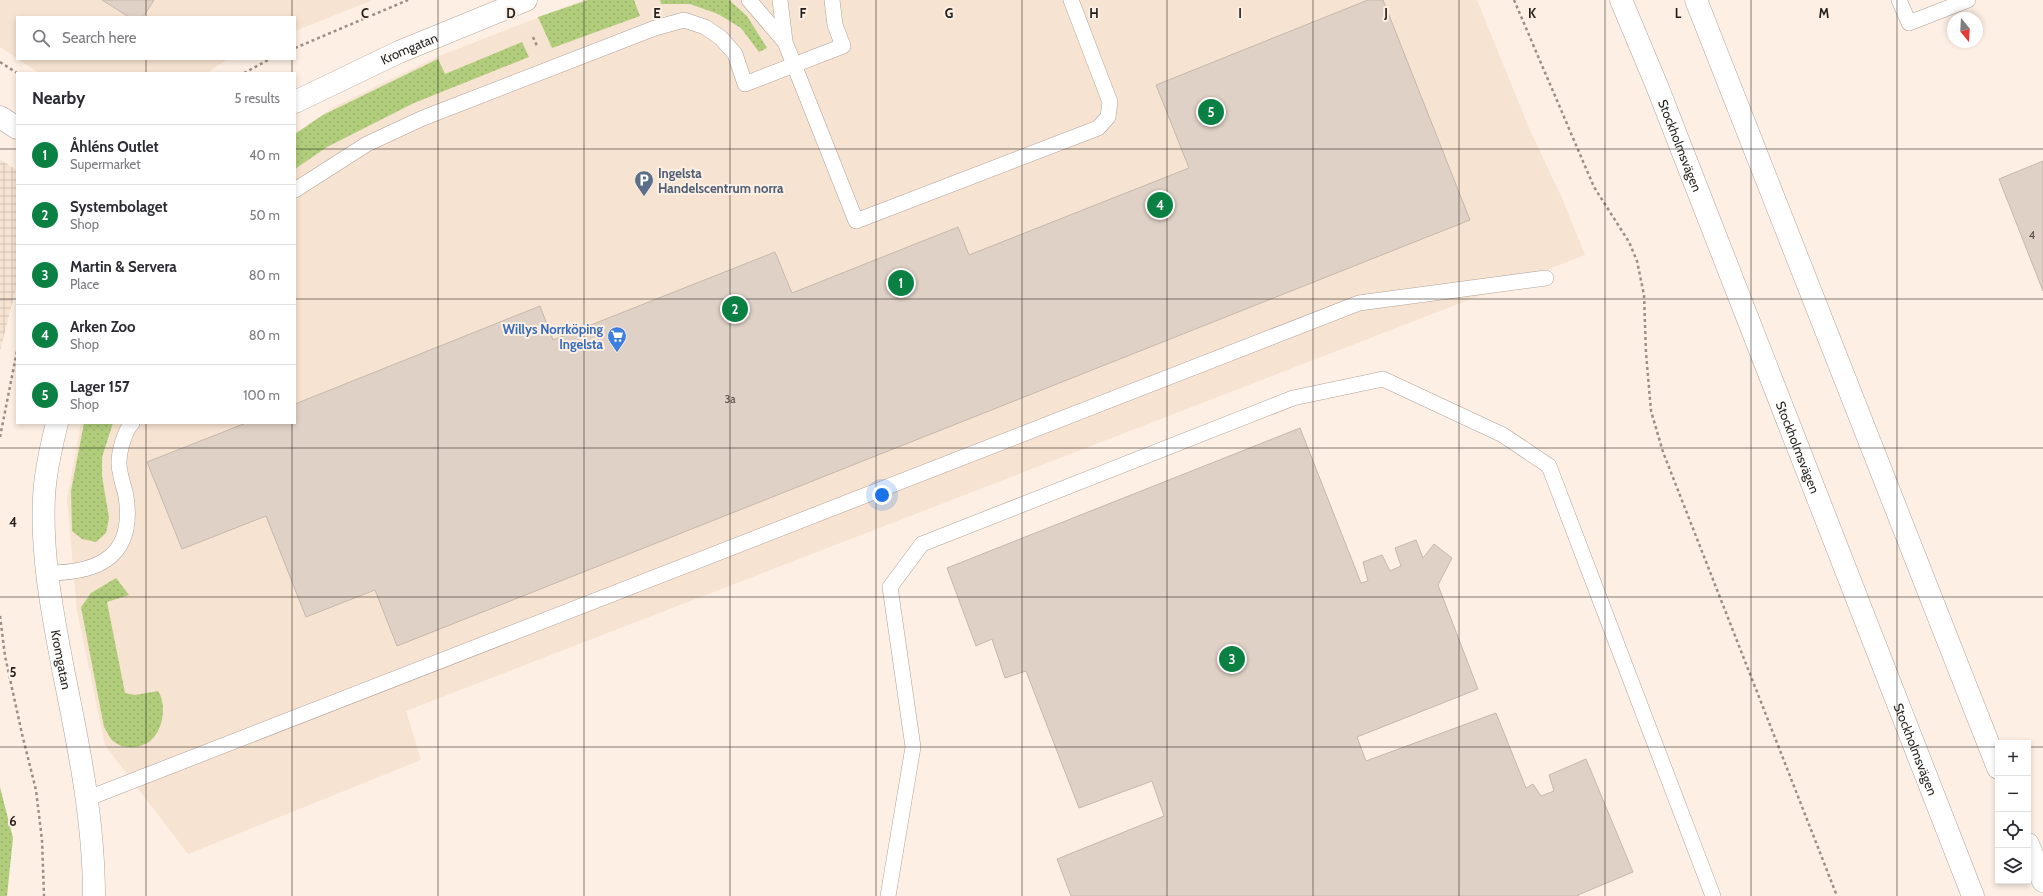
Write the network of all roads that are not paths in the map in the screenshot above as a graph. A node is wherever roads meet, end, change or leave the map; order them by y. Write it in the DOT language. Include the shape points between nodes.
graph roads {
  1 [pos="526,0"];
  2 [pos="750,0"];
  3 [pos="780,0"];
  4 [pos="832,0"];
  5 [pos="1071,0"];
  6 [pos="1621,0"];
  7 [pos="1696,0"];
  8 [pos="1899,0"];
  9 [pos="1968,0"];
  10 [pos="784,42"];
  11 [pos="794,65"];
  12 [pos="296,102"];
  13 [pos="0,117"];
  14 [pos="16,127"];
  15 [pos="296,189"];
  16 [pos="1546,278"];
  17 [pos="57,424"];
  18 [pos="132,424"];
  19 [pos="47,573"];
  20 [pos="1995,760"];
  21 [pos="86,799"];
  22 [pos="2030,848"];
  23 [pos="2043,882"];
  24 [pos="94,896"];
  25 [pos="888,896"];
  26 [pos="1713,896"];
  27 [pos="1973,896"];
  1 -- 12 [label="main road, Kromgatan" via="399,52"];
  2 -- 10 [label="lane"];
  3 -- 10 [label="lane"];
  4 -- 11 [label="lane" via="835,25 843,46"];
  5 -- 11 [label="lane" via="1110,102 1108,117 1098,128 856,221"];
  6 -- 27 [label="main road, Stockholmsvägen" via="1657,86"];
  7 -- 20 [label="main road"];
  8 -- 9 [label="lane" via="1909,23"];
  10 -- 11 [label="lane"];
  11 -- 15 [label="lane" via="745,84 735,54 721,38 705,27 684,20 656,28 423,118 368,144"];
  13 -- 14 [label="main road"];
  16 -- 21 [label="lane" via="1359,303"];
  17 -- 19 [label="main road, Kromgatan" via="44,497"];
  18 -- 19 [label="lane" via="124,441 119,464 126,497 126,525 120,545 107,561 89,569"];
  19 -- 21 [label="main road, Kromgatan" via="50,603"];
  21 -- 24 [label="main road, Kromgatan" via="94,871"];
  22 -- 23 [label="main road"];
  25 -- 26 [label="lane" via="913,747 890,586 922,544 1293,398 1383,379 1503,435 1549,466"];
}
